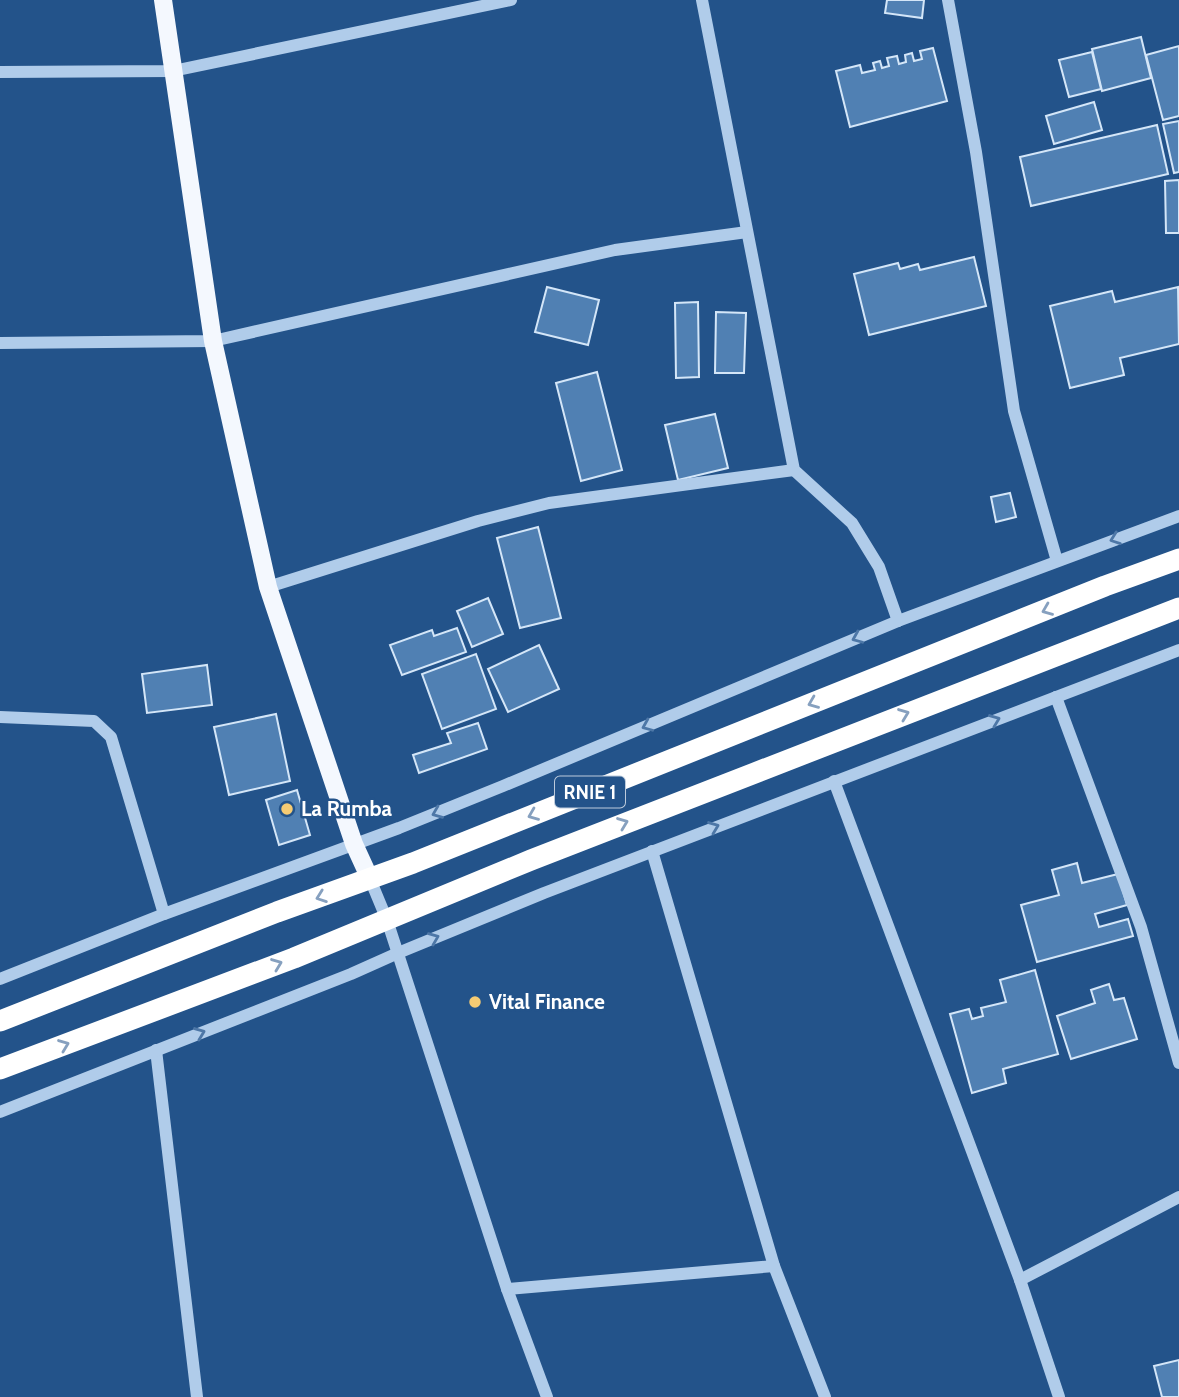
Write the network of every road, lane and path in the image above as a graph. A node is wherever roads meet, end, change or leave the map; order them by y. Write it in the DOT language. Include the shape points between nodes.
graph roads {
  1 [pos="163,0"];
  2 [pos="511,0"];
  3 [pos="702,0"];
  4 [pos="948,0"];
  5 [pos="173,71"];
  6 [pos="0,72"];
  7 [pos="747,232"];
  8 [pos="212,341"];
  9 [pos="0,343"];
  10 [pos="794,470"];
  11 [pos="1179,516"];
  12 [pos="1179,559"];
  13 [pos="1057,561"];
  14 [pos="268,587"];
  15 [pos="1179,608"];
  16 [pos="898,621"];
  17 [pos="1179,650"];
  18 [pos="1056,697"];
  19 [pos="0,717"];
  20 [pos="834,781"];
  21 [pos="354,844"];
  22 [pos="652,851"];
  23 [pos="370,879"];
  24 [pos="164,914"];
  25 [pos="387,920"];
  26 [pos="398,953"];
  27 [pos="0,979"];
  28 [pos="0,1021"];
  29 [pos="156,1051"];
  30 [pos="1179,1063"];
  31 [pos="0,1069"];
  32 [pos="0,1112"];
  33 [pos="1179,1197"];
  34 [pos="774,1266"];
  35 [pos="1020,1280"];
  36 [pos="507,1289"];
  37 [pos="197,1397"];
  38 [pos="547,1397"];
  39 [pos="825,1397"];
  40 [pos="1059,1397"];
  1 -- 5 [label="main road"];
  2 -- 5 [label="street"];
  3 -- 7 [label="street"];
  4 -- 13 [label="street" via="976,152 1014,411"];
  5 -- 6 [label="street"];
  5 -- 8 [label="main road"];
  7 -- 8 [label="street" via="615,250"];
  7 -- 10 [label="street"];
  8 -- 9 [label="street"];
  8 -- 14 [label="main road"];
  10 -- 14 [label="street" via="549,503"];
  10 -- 16 [label="street" via="852,523 879,567"];
  11 -- 13 [label="street, one-way"];
  12 -- 23 [label="highway, RNIE 1, one-way"];
  13 -- 16 [label="street"];
  14 -- 21 [label="main road"];
  25 -- 15 [label="highway, RNIE 1, one-way"];
  16 -- 21 [label="street, one-way"];
  17 -- 18 [label="street"];
  20 -- 18 [label="street, one-way"];
  18 -- 30 [label="street" via="1141,927"];
  19 -- 24 [label="street" via="94,720 111,737"];
  22 -- 20 [label="street, one-way"];
  20 -- 35 [label="street"];
  21 -- 23 [label="main road"];
  21 -- 24 [label="street"];
  26 -- 22 [label="street, one-way"];
  22 -- 34 [label="street"];
  23 -- 25 [label="street"];
  23 -- 28 [label="highway, RNIE 1, one-way"];
  24 -- 27 [label="street"];
  25 -- 26 [label="street"];
  31 -- 25 [label="highway, RNIE 1, one-way"];
  29 -- 26 [label="street, one-way"];
  26 -- 36 [label="street"];
  29 -- 32 [label="street"];
  29 -- 37 [label="street"];
  33 -- 35 [label="street"];
  34 -- 36 [label="street"];
  34 -- 39 [label="street"];
  35 -- 40 [label="street"];
  36 -- 38 [label="street"];
}
